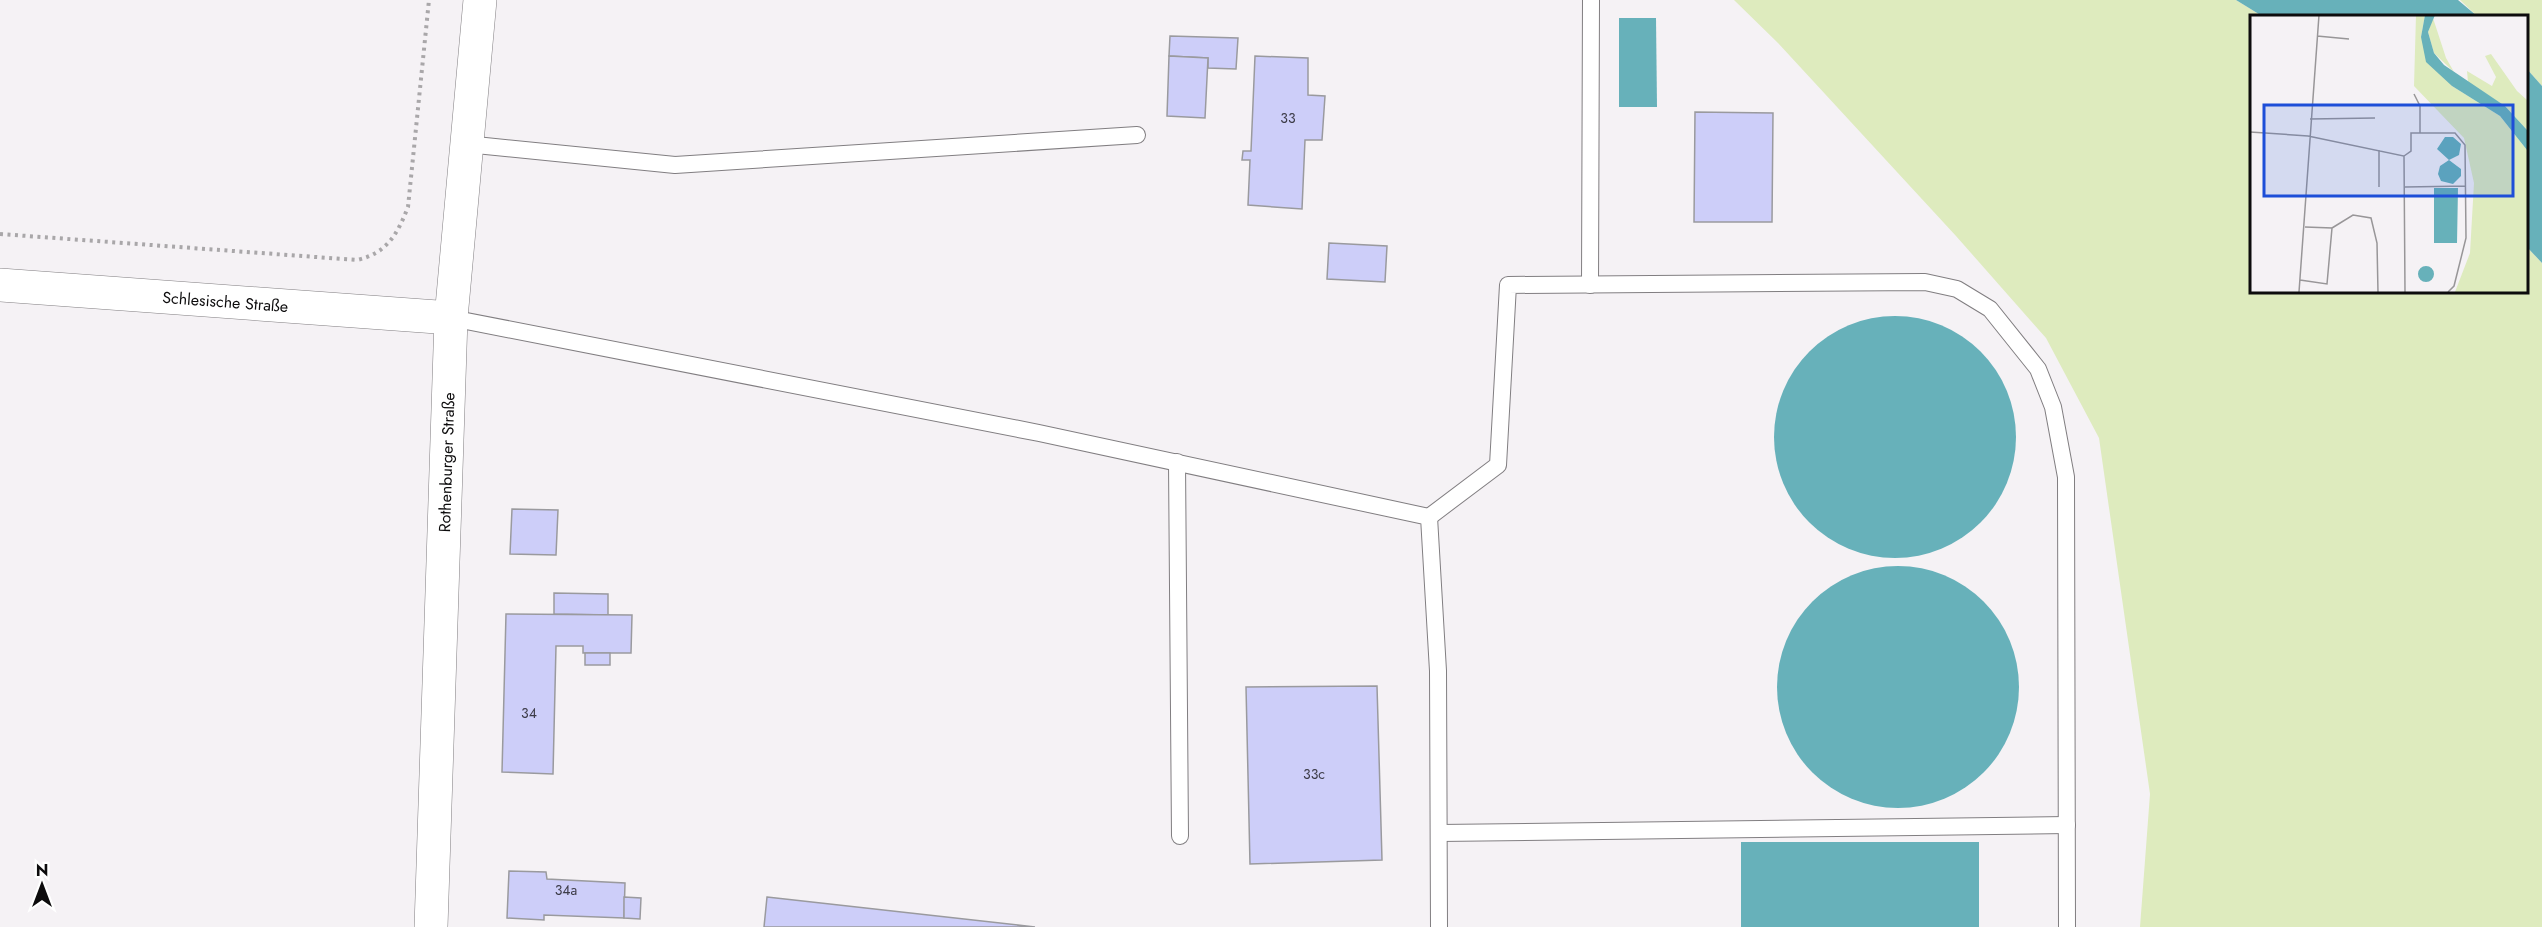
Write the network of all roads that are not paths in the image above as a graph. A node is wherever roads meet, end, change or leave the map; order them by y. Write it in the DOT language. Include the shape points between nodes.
graph roads {
  1 [pos="480,0"];
  2 [pos="1591,0"];
  3 [pos="1137,135"];
  4 [pos="466,144"];
  5 [pos="0,285"];
  6 [pos="1590,285"];
  7 [pos="451,318"];
  8 [pos="1177,462"];
  9 [pos="1429,517"];
  10 [pos="2067,825"];
  11 [pos="1438,833"];
  12 [pos="1180,836"];
  13 [pos="431,927"];
  14 [pos="1439,927"];
  15 [pos="2067,927"];
  1 -- 4 [label="street, Rothenburger Straße"];
  2 -- 6 [label="lane"];
  3 -- 4 [label="lane" via="675,165"];
  4 -- 7 [label="street, Rothenburger Straße"];
  5 -- 7 [label="street, Schlesische Straße"];
  6 -- 9 [label="lane" via="1508,285 1498,465"];
  6 -- 10 [label="lane" via="1925,282 1957,289 1990,309 2038,369 2053,407 2066,477"];
  7 -- 8 [label="lane"];
  7 -- 13 [label="street, Rothenburger Straße"];
  8 -- 9 [label="lane"];
  8 -- 12 [label="lane"];
  9 -- 11 [label="lane" via="1438,671"];
  10 -- 11 [label="lane"];
  10 -- 15 [label="lane"];
  11 -- 14 [label="lane"];
}
